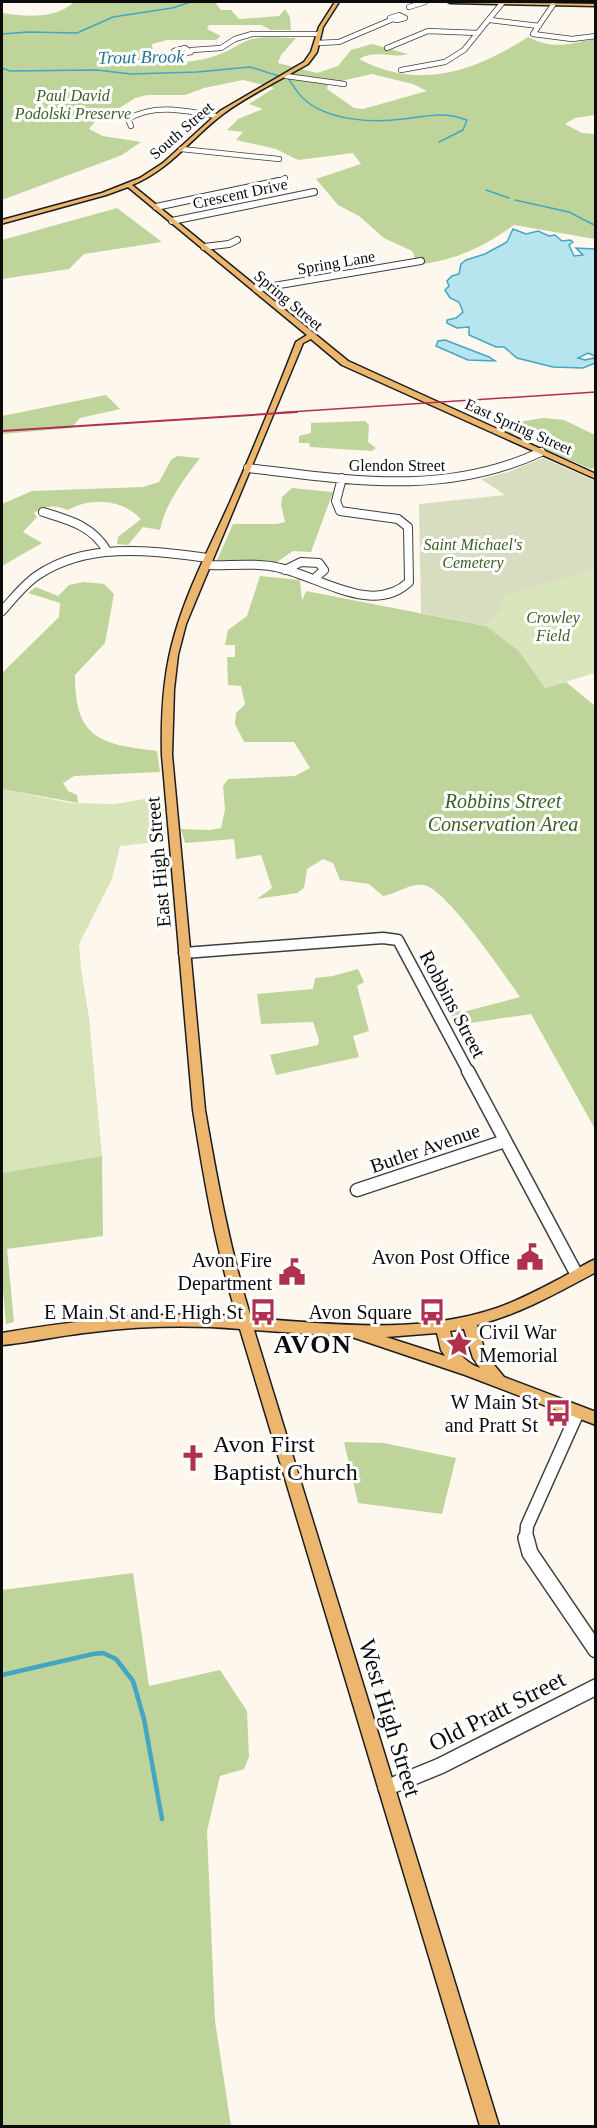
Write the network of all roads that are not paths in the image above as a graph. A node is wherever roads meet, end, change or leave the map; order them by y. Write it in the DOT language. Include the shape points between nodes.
graph roads {
  1 [pos="337,2"];
  2 [pos="425,2"];
  3 [pos="450,2"];
  4 [pos="503,3"];
  5 [pos="553,5"];
  6 [pos="596,5"];
  7 [pos="409,7"];
  8 [pos="393,19"];
  9 [pos="489,20"];
  10 [pos="539,26"];
  11 [pos="478,33"];
  12 [pos="319,34"];
  13 [pos="596,36"];
  14 [pos="317,43"];
  15 [pos="387,48"];
  16 [pos="192,50"];
  17 [pos="401,70"];
  18 [pos="286,76"];
  19 [pos="344,84"];
  20 [pos="216,116"];
  21 [pos="131,126"];
  22 [pos="181,149"];
  23 [pos="279,159"];
  24 [pos="285,178"];
  25 [pos="126,186"];
  26 [pos="314,192"];
  27 [pos="156,207"];
  28 [pos="172,221"];
  29 [pos="2,222"];
  30 [pos="237,240"];
  31 [pos="204,247"];
  32 [pos="421,261"];
  33 [pos="256,289"];
  34 [pos="311,336"];
  35 [pos="431,402"];
  36 [pos="541,452"];
  37 [pos="248,468"];
  38 [pos="596,477"];
  39 [pos="342,478"];
  40 [pos="44,512"];
  41 [pos="107,551"];
  42 [pos="208,561"];
  43 [pos="285,570"];
  44 [pos="314,579"];
  45 [pos="2,611"];
  46 [pos="184,954"];
  47 [pos="505,1141"];
  48 [pos="357,1190"];
  49 [pos="596,1265"];
  50 [pos="577,1275"];
  51 [pos="247,1322"];
  52 [pos="469,1322"];
  53 [pos="442,1326"];
  54 [pos="346,1329"];
  55 [pos="2,1339"];
  56 [pos="468,1370"];
  57 [pos="502,1382"];
  58 [pos="578,1412"];
  59 [pos="596,1419"];
  60 [pos="596,1650"];
  61 [pos="596,1687"];
  62 [pos="386,1788"];
  63 [pos="490,2127"];
  1 -- 12 [label="main road, South Street"];
  2 -- 7 [label="street"];
  3 -- 4 [label="main road"];
  4 -- 5 [label="main road"];
  4 -- 9 [label="street"];
  5 -- 6 [label="main road"];
  5 -- 10 [label="street"];
  8 -- 14 [label="street" via="339,42"];
  9 -- 10 [label="street"];
  9 -- 11 [label="street"];
  10 -- 13 [label="street" via="533,33 572,39"];
  11 -- 15 [label="street" via="428,31"];
  11 -- 17 [label="street" via="448,61"];
  12 -- 14 [label="main road, South Street"];
  12 -- 16 [label="street" via="252,34 221,48"];
  14 -- 18 [label="main road, South Street" via="306,63"];
  18 -- 19 [label="street"];
  18 -- 20 [label="main road, South Street"];
  20 -- 21 [label="street" via="153,111 132,116 128,122"];
  20 -- 22 [label="main road, South Street"];
  22 -- 23 [label="street"];
  22 -- 25 [label="main road, South Street" via="157,170"];
  24 -- 27 [label="street" via="274,184"];
  25 -- 27 [label="main road, Spring Street"];
  25 -- 29 [label="main road, South Street"];
  26 -- 28 [label="street, Crescent Drive"];
  27 -- 28 [label="main road, Spring Street"];
  28 -- 31 [label="main road, Spring Street"];
  30 -- 31 [label="street"];
  31 -- 33 [label="main road, Spring Street"];
  32 -- 33 [label="street, Spring Lane"];
  33 -- 34 [label="main road, Spring Street"];
  34 -- 35 [label="main road, Spring Street" via="345,363"];
  34 -- 37 [label="main road, East High Street" via="300,342"];
  35 -- 36 [label="main road, East Spring Street"];
  36 -- 38 [label="main road, East Spring Street"];
  36 -- 39 [label="street, Glendon Street" via="500,469 455,478 401,482"];
  37 -- 39 [label="street, Glendon Street"];
  37 -- 42 [label="main road, East High Street"];
  39 -- 44 [label="street" via="336,501 338,510 389,517 404,522 410,531 410,582 390,594 354,594"];
  40 -- 41 [label="street" via="88,528 99,536"];
  41 -- 42 [label="street" via="144,551"];
  41 -- 45 [label="street" via="77,557 39,574"];
  42 -- 43 [label="street"];
  42 -- 46 [label="main road, East High Street" via="179,634 166,729"];
  43 -- 44 [label="street"];
  43 -- 44 [label="street" via="301,562 319,563 324,570"];
  46 -- 47 [label="street, Robbins Street" via="398,940"];
  46 -- 51 [label="main road, East High Street" via="202,1129 225,1242"];
  47 -- 48 [label="street, Butler Avenue"];
  47 -- 50 [label="street, Robbins Street"];
  49 -- 50 [label="main road"];
  50 -- 52 [label="main road" via="516,1307"];
  51 -- 54 [label="main road"];
  51 -- 55 [label="main road" via="128,1322"];
  51 -- 62 [label="main road, West High Street"];
  52 -- 53 [label="main road"];
  52 -- 57 [label="main road" via="480,1358"];
  53 -- 54 [label="main road"];
  53 -- 56 [label="main road" via="448,1350"];
  54 -- 56 [label="main road"];
  56 -- 57 [label="main road"];
  57 -- 58 [label="main road"];
  58 -- 59 [label="main road"];
  58 -- 60 [label="street" via="525,1534 537,1564"];
  61 -- 62 [label="street, Old Pratt Street"];
  62 -- 63 [label="main road, West High Street"];
}
